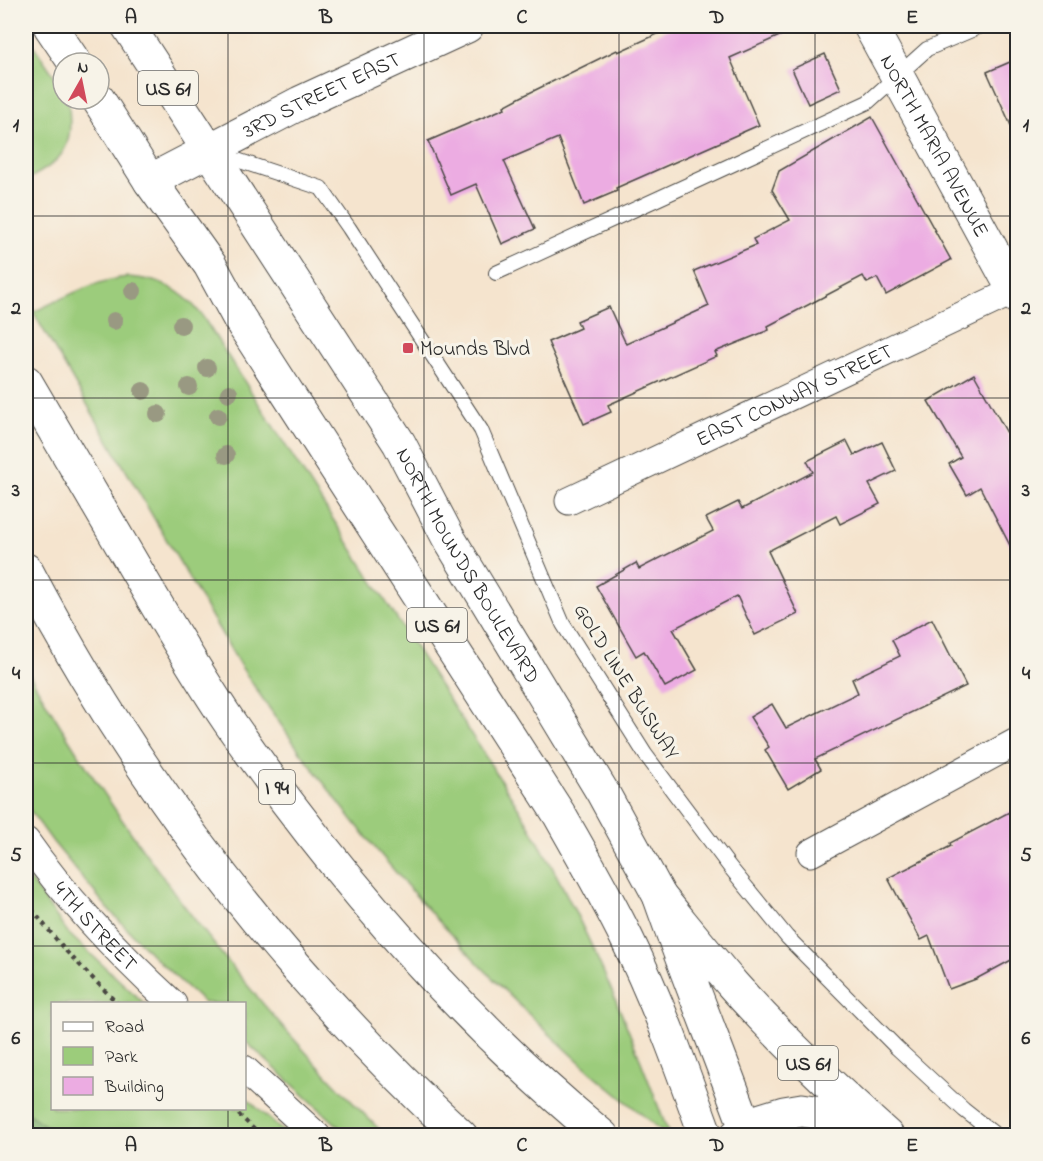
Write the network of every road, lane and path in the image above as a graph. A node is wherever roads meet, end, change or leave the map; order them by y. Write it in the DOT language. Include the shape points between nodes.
graph roads {
  1 [pos="50,26"];
  2 [pos="128,26"];
  3 [pos="467,26"];
  4 [pos="870,26"];
  5 [pos="981,26"];
  6 [pos="67,51"];
  7 [pos="898,75"];
  8 [pos="106,111"];
  9 [pos="208,151"];
  10 [pos="150,181"];
  11 [pos="496,273"];
  12 [pos="1016,293"];
  13 [pos="26,382"];
  14 [pos="569,501"];
  15 [pos="26,570"];
  16 [pos="1017,741"];
  17 [pos="26,841"];
  18 [pos="811,854"];
  19 [pos="660,897"];
  20 [pos="26,902"];
  21 [pos="116,1002"];
  22 [pos="171,1002"];
  23 [pos="246,1071"];
  24 [pos="234,1110"];
  25 [pos="744,1133"];
  26 [pos="261,1136"];
  27 [pos="317,1136"];
  28 [pos="461,1136"];
  29 [pos="602,1136"];
  30 [pos="706,1136"];
  31 [pos="864,1136"];
  32 [pos="887,1136"];
  33 [pos="997,1136"];
  1 -- 6 [label="main road"];
  2 -- 9 [label="main road, NORTH MOUNDS BOULEVARD / US 61"];
  3 -- 9 [label="main road, 3RD STREET EAST" via="300,103"];
  4 -- 7 [label="main road, NORTH MARIA AVENUE"];
  5 -- 7 [label="lane" via="927,50"];
  7 -- 11 [label="lane" via="868,102"];
  7 -- 12 [label="main road, NORTH MARIA AVENUE"];
  8 -- 10 [label="main road, US 61"];
  9 -- 10 [label="main road, 3RD STREET EAST"];
  9 -- 19 [label="main road, NORTH MOUNDS BOULEVARD / US 61" via="399,443 448,537 603,793"];
  9 -- 33 [label="lane, GOLD LINE BUSWAY" via="321,188 481,430 563,624 645,754 787,937 906,1056"];
  10 -- 30 [label="main road, US 61" via="210,265 239,318 559,814 627,939"];
  12 -- 14 [label="street, EAST CONWAY STREET"];
  13 -- 29 [label="main road, I 94" via="183,650 230,723 335,865 397,940 462,1008"];
  15 -- 28 [label="main road" via="86,677 158,789 238,896 324,998"];
  16 -- 18 [label="street"];
  17 -- 22 [label="street, 4TH STREET" via="105,936"];
  19 -- 25 [label="main road, NORTH MOUNDS BOULEVARD"];
  19 -- 32 [label="main road, US 61" via="766,1020"];
  20 -- 21 [label="path" via="64,949"];
  23 -- 27 [label="street"];
  24 -- 26 [label="path"];
  25 -- 31 [label="main road" via="755,1122 802,1110 821,1113"];
}
